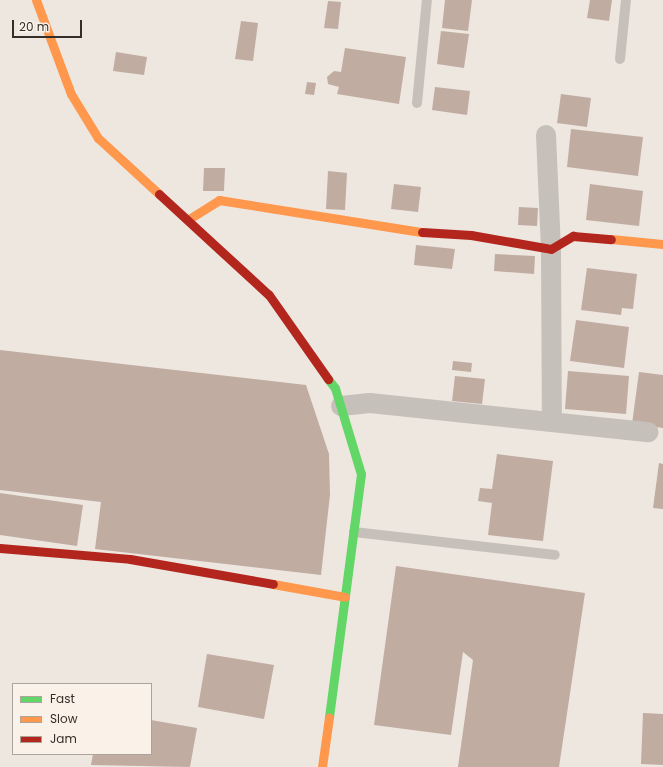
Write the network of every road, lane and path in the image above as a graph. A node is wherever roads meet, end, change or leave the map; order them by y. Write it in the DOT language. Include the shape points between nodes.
graph roads {
  1 [pos="36,0"];
  2 [pos="426,0"];
  3 [pos="626,0"];
  4 [pos="620,59"];
  5 [pos="417,103"];
  6 [pos="546,135"];
  7 [pos="189,219"];
  8 [pos="663,244"];
  9 [pos="551,248"];
  10 [pos="342,406"];
  11 [pos="552,422"];
  12 [pos="648,432"];
  13 [pos="354,532"];
  14 [pos="0,548"];
  15 [pos="555,555"];
  16 [pos="345,597"];
  17 [pos="322,767"];
  1 -- 7 [label="street" via="71,94 98,138"];
  2 -- 5 [label="lane"];
  3 -- 4 [label="lane"];
  6 -- 9 [label="street"];
  7 -- 9 [label="street" via="219,200 399,231 471,234"];
  7 -- 10 [label="street" via="269,295 335,388"];
  8 -- 9 [label="street" via="573,236"];
  9 -- 11 [label="street"];
  10 -- 11 [label="street" via="370,403"];
  10 -- 13 [label="street" via="361,474"];
  11 -- 12 [label="street"];
  13 -- 15 [label="lane"];
  13 -- 16 [label="street"];
  14 -- 16 [label="street" via="130,559"];
  16 -- 17 [label="street"];
}
